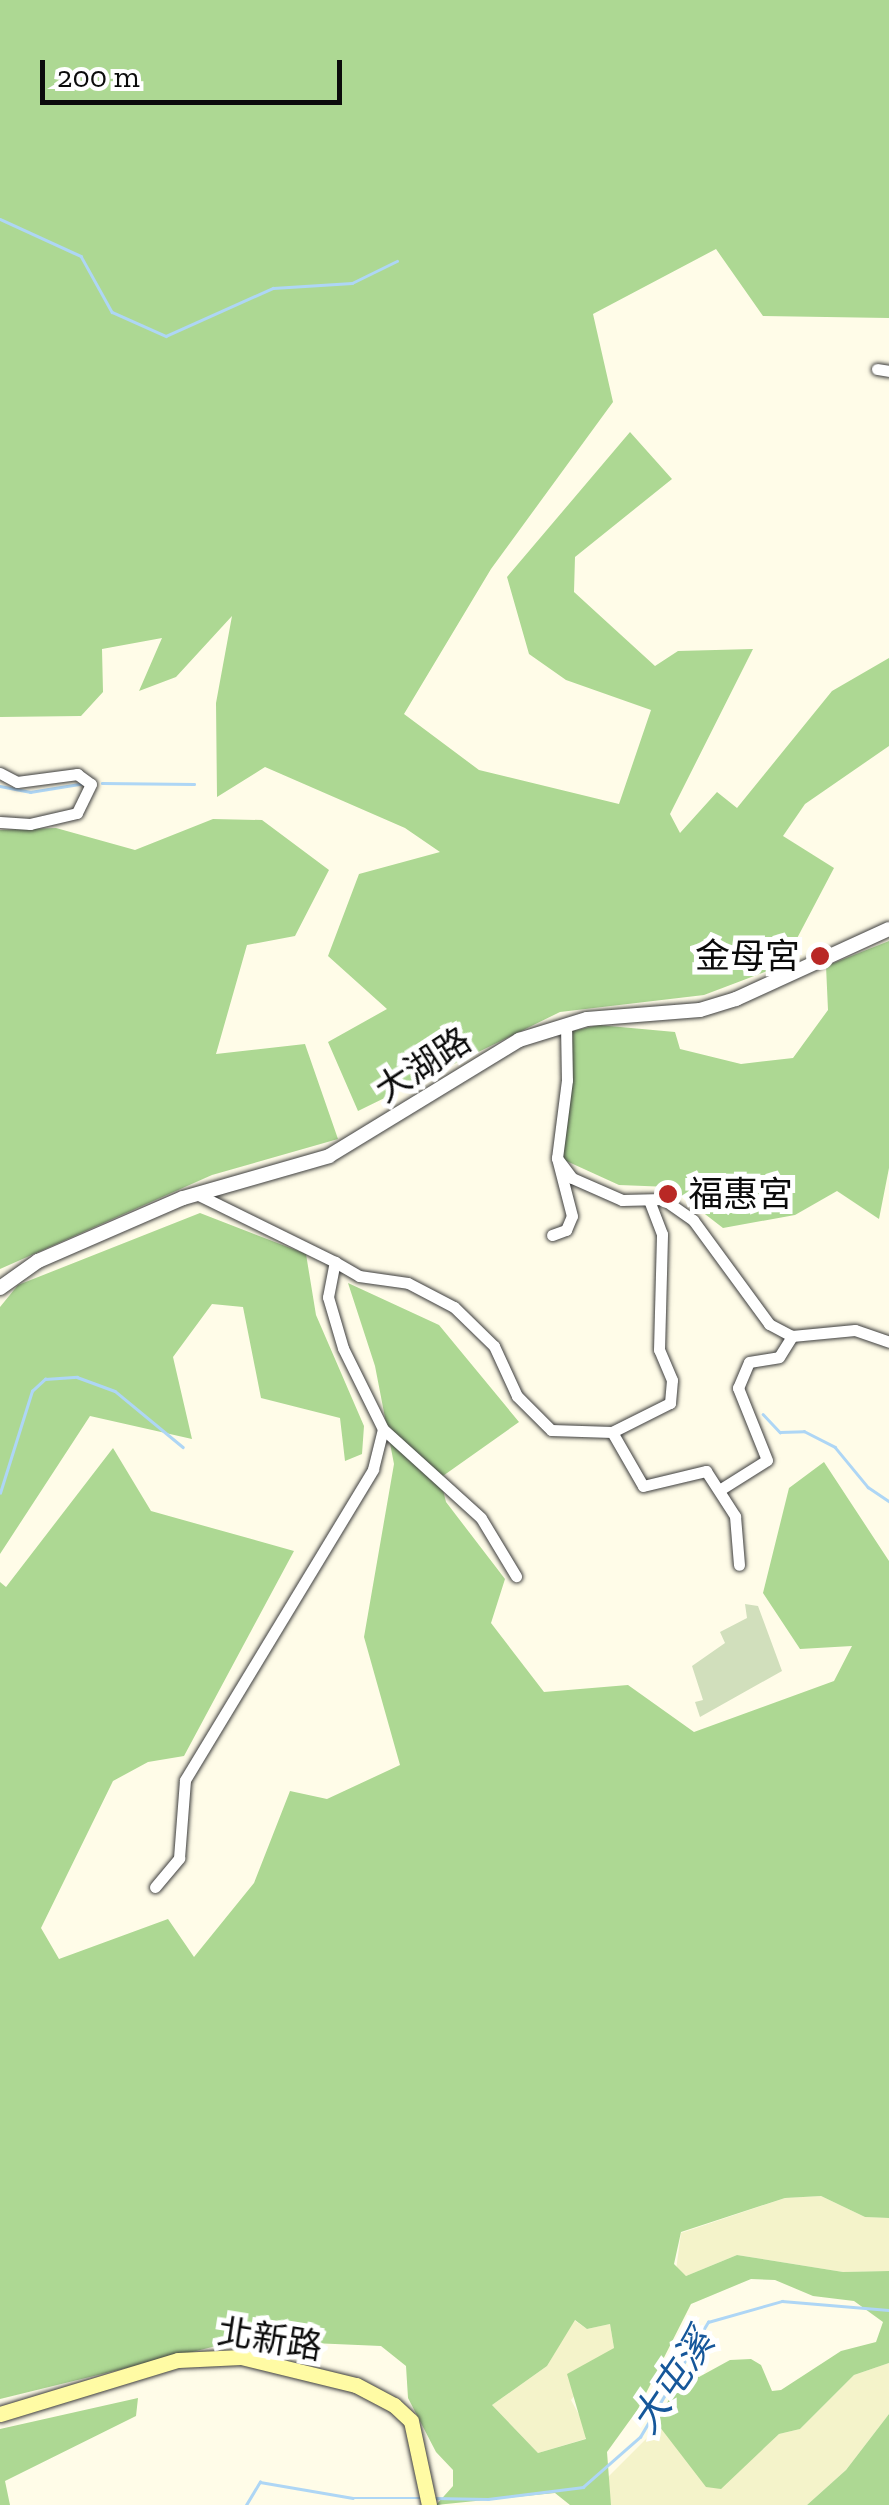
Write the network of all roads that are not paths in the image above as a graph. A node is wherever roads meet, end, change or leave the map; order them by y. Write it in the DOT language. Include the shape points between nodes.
graph roads {
  1 [pos="0,772"];
  2 [pos="0,822"];
  3 [pos="889,929"];
  4 [pos="566,1025"];
  5 [pos="557,1158"];
  6 [pos="199,1194"];
  7 [pos="650,1200"];
  8 [pos="552,1234"];
  9 [pos="335,1262"];
  10 [pos="0,1288"];
  11 [pos="792,1336"];
  12 [pos="889,1342"];
  13 [pos="383,1429"];
  14 [pos="612,1432"];
  15 [pos="721,1488"];
  16 [pos="739,1565"];
  17 [pos="516,1576"];
  18 [pos="155,1887"];
  19 [pos="0,2414"];
  20 [pos="429,2505"];
  1 -- 2 [label="street" via="17,782 77,774 91,784 77,813 30,824"];
  3 -- 4 [label="street, 大湖路" via="736,1000"];
  4 -- 5 [label="street"];
  4 -- 6 [label="street, 大湖路" via="520,1040 329,1156"];
  5 -- 7 [label="street" via="572,1178 622,1200"];
  5 -- 8 [label="street" via="572,1216 566,1230"];
  6 -- 9 [label="street"];
  6 -- 10 [label="street, 大湖路" via="38,1261"];
  7 -- 11 [label="street" via="662,1200 693,1220 768,1324"];
  7 -- 14 [label="street" via="662,1234 658,1350 672,1380 670,1404"];
  9 -- 13 [label="street" via="328,1296 343,1348"];
  9 -- 14 [label="street" via="359,1276 408,1283 454,1307 494,1346 517,1396 551,1430"];
  11 -- 12 [label="street" via="855,1330"];
  11 -- 15 [label="street" via="779,1358 748,1362 738,1388 767,1460"];
  13 -- 17 [label="street" via="480,1518"];
  13 -- 18 [label="street" via="373,1469 192,1765 180,1800 179,1858"];
  14 -- 15 [label="street" via="643,1486 706,1471"];
  15 -- 16 [label="street" via="735,1516"];
  19 -- 20 [label="main road, 北新路" via="178,2360 241,2357 356,2385 394,2404 411,2421"];
}
